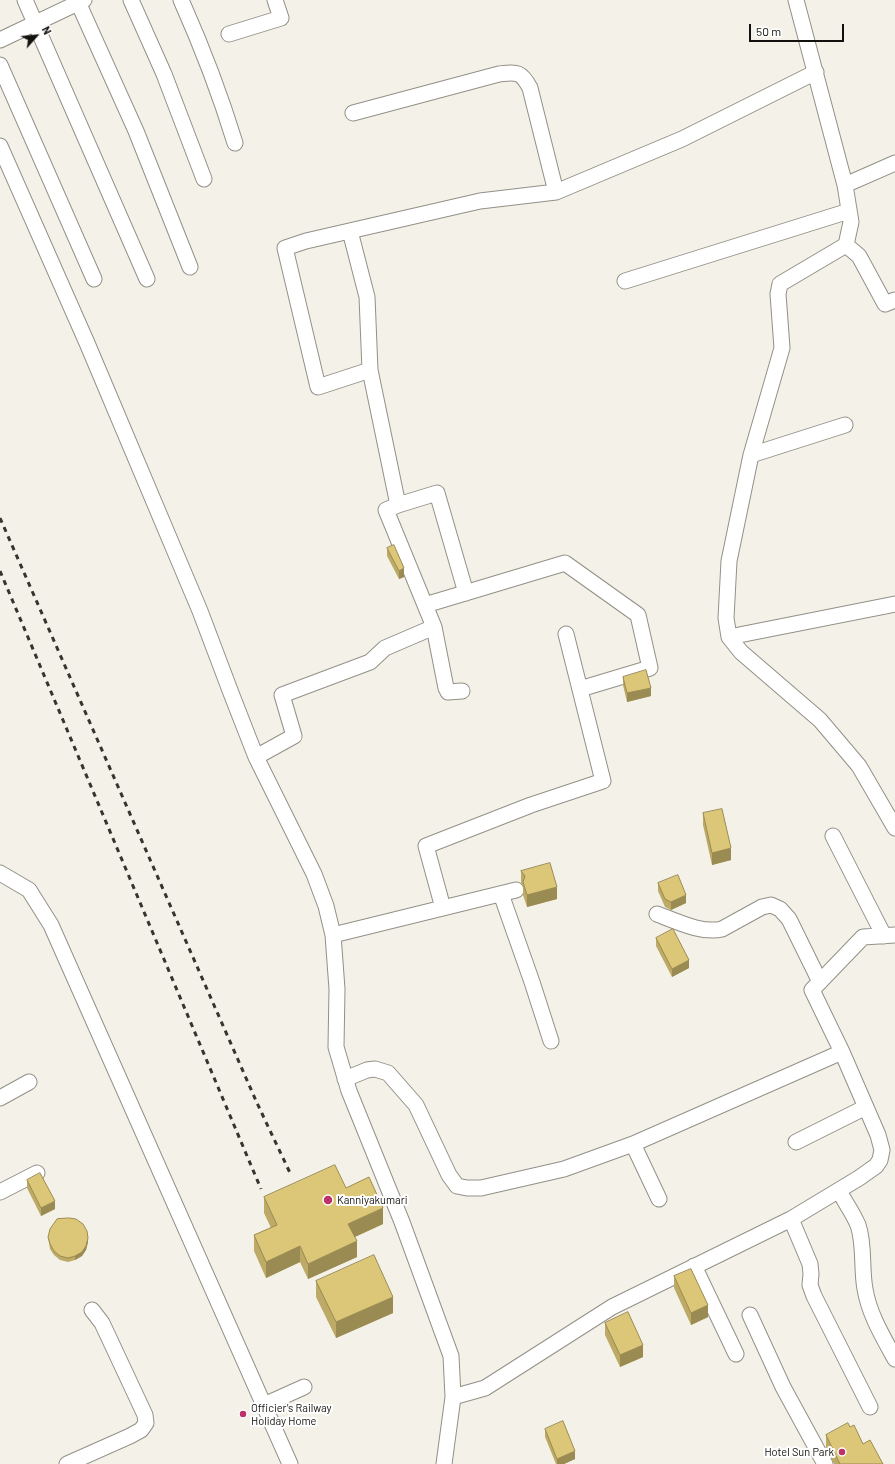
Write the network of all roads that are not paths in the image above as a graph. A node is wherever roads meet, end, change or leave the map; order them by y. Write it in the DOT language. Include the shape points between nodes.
graph roads {
  1 [pos="25,0"];
  2 [pos="131,0"];
  3 [pos="181,0"];
  4 [pos="275,0"];
  5 [pos="796,0"];
  6 [pos="80,1"];
  7 [pos="35,23"];
  8 [pos="229,34"];
  9 [pos="0,40"];
  10 [pos="0,65"];
  11 [pos="816,72"];
  12 [pos="353,113"];
  13 [pos="235,143"];
  14 [pos="0,146"];
  15 [pos="895,163"];
  16 [pos="204,179"];
  17 [pos="845,185"];
  18 [pos="556,192"];
  19 [pos="849,211"];
  20 [pos="350,231"];
  21 [pos="846,245"];
  22 [pos="190,267"];
  23 [pos="94,279"];
  24 [pos="147,279"];
  25 [pos="626,281"];
  26 [pos="895,300"];
  27 [pos="370,370"];
  28 [pos="845,425"];
  29 [pos="751,455"];
  30 [pos="398,505"];
  31 [pos="466,593"];
  32 [pos="895,604"];
  33 [pos="425,605"];
  34 [pos="434,627"];
  35 [pos="566,634"];
  36 [pos="729,637"];
  37 [pos="580,689"];
  38 [pos="462,691"];
  39 [pos="256,757"];
  40 [pos="895,828"];
  41 [pos="832,836"];
  42 [pos="0,873"];
  43 [pos="516,890"];
  44 [pos="501,894"];
  45 [pos="443,908"];
  46 [pos="657,914"];
  47 [pos="333,935"];
  48 [pos="889,935"];
  49 [pos="820,982"];
  50 [pos="551,1041"];
  51 [pos="842,1052"];
  52 [pos="345,1079"];
  53 [pos="29,1082"];
  54 [pos="0,1098"];
  55 [pos="866,1107"];
  56 [pos="796,1142"];
  57 [pos="633,1144"];
  58 [pos="37,1173"];
  59 [pos="839,1190"];
  60 [pos="0,1192"];
  61 [pos="659,1199"];
  62 [pos="791,1219"];
  63 [pos="694,1266"];
  64 [pos="92,1310"];
  65 [pos="750,1315"];
  66 [pos="736,1354"];
  67 [pos="895,1359"];
  68 [pos="304,1387"];
  69 [pos="453,1397"];
  70 [pos="264,1405"];
  71 [pos="870,1408"];
  72 [pos="67,1464"];
  73 [pos="290,1464"];
  74 [pos="444,1464"];
  75 [pos="825,1464"];
  1 -- 7 [label="street"];
  2 -- 16 [label="street" via="164,74"];
  3 -- 13 [label="street" via="199,39"];
  4 -- 8 [label="street" via="281,18"];
  5 -- 11 [label="street"];
  6 -- 7 [label="street"];
  6 -- 22 [label="street" via="136,131"];
  7 -- 9 [label="street"];
  7 -- 24 [label="street"];
  10 -- 23 [label="street"];
  11 -- 17 [label="street"];
  11 -- 18 [label="street" via="682,140"];
  12 -- 18 [label="street" via="515,72 524,77 530,88"];
  14 -- 39 [label="street" via="197,604"];
  15 -- 17 [label="street"];
  17 -- 19 [label="street"];
  18 -- 20 [label="street" via="480,201"];
  19 -- 21 [label="street" via="851,222"];
  19 -- 25 [label="street"];
  20 -- 27 [label="street" via="367,297"];
  20 -- 27 [label="street" via="285,248 318,387"];
  21 -- 26 [label="street" via="859,256 885,304"];
  21 -- 29 [label="street" via="780,284 778,294 782,348"];
  27 -- 30 [label="street"];
  28 -- 29 [label="street"];
  29 -- 36 [label="street" via="729,560 726,618"];
  30 -- 31 [label="street" via="437,493"];
  30 -- 33 [label="street" via="386,510"];
  31 -- 33 [label="street"];
  31 -- 37 [label="street" via="565,563 638,615 650,668"];
  32 -- 36 [label="street"];
  33 -- 34 [label="street"];
  34 -- 38 [label="street" via="446,688 451,693"];
  34 -- 39 [label="street" via="386,648 370,662 282,695 294,736"];
  35 -- 37 [label="street"];
  36 -- 40 [label="street" via="741,652 820,720 859,766"];
  37 -- 45 [label="street" via="603,781 531,804 426,846"];
  39 -- 47 [label="street" via="314,874"];
  41 -- 48 [label="street"];
  42 -- 70 [label="street" via="29,890 51,925"];
  43 -- 44 [label="street"];
  44 -- 45 [label="street"];
  44 -- 50 [label="street"];
  45 -- 47 [label="street"];
  46 -- 49 [label="street" via="715,931 771,905 780,909 789,919"];
  47 -- 52 [label="street" via="337,989 336,1047"];
  48 -- 49 [label="street" via="863,937"];
  49 -- 51 [label="street" via="812,990"];
  51 -- 55 [label="street"];
  51 -- 57 [label="street"];
  52 -- 57 [label="street" via="367,1070 375,1069 388,1073 416,1105 449,1175 457,1186 481,1188 564,1169"];
  52 -- 69 [label="street" via="402,1222 451,1356"];
  53 -- 54 [label="street"];
  55 -- 56 [label="street"];
  55 -- 59 [label="street" via="882,1150 880,1160 876,1166"];
  57 -- 61 [label="street"];
  58 -- 60 [label="street"];
  59 -- 62 [label="street"];
  59 -- 67 [label="street" via="858,1225 865,1289 870,1308"];
  62 -- 63 [label="street"];
  62 -- 71 [label="street" via="810,1264 810,1285 814,1296"];
  63 -- 66 [label="street"];
  63 -- 69 [label="street" via="612,1308 485,1388"];
  64 -- 72 [label="street" via="102,1324 145,1415 146,1423 141,1430 130,1436"];
  65 -- 75 [label="street" via="784,1387"];
  68 -- 70 [label="street"];
  69 -- 74 [label="street"];
  70 -- 73 [label="street"];
}
